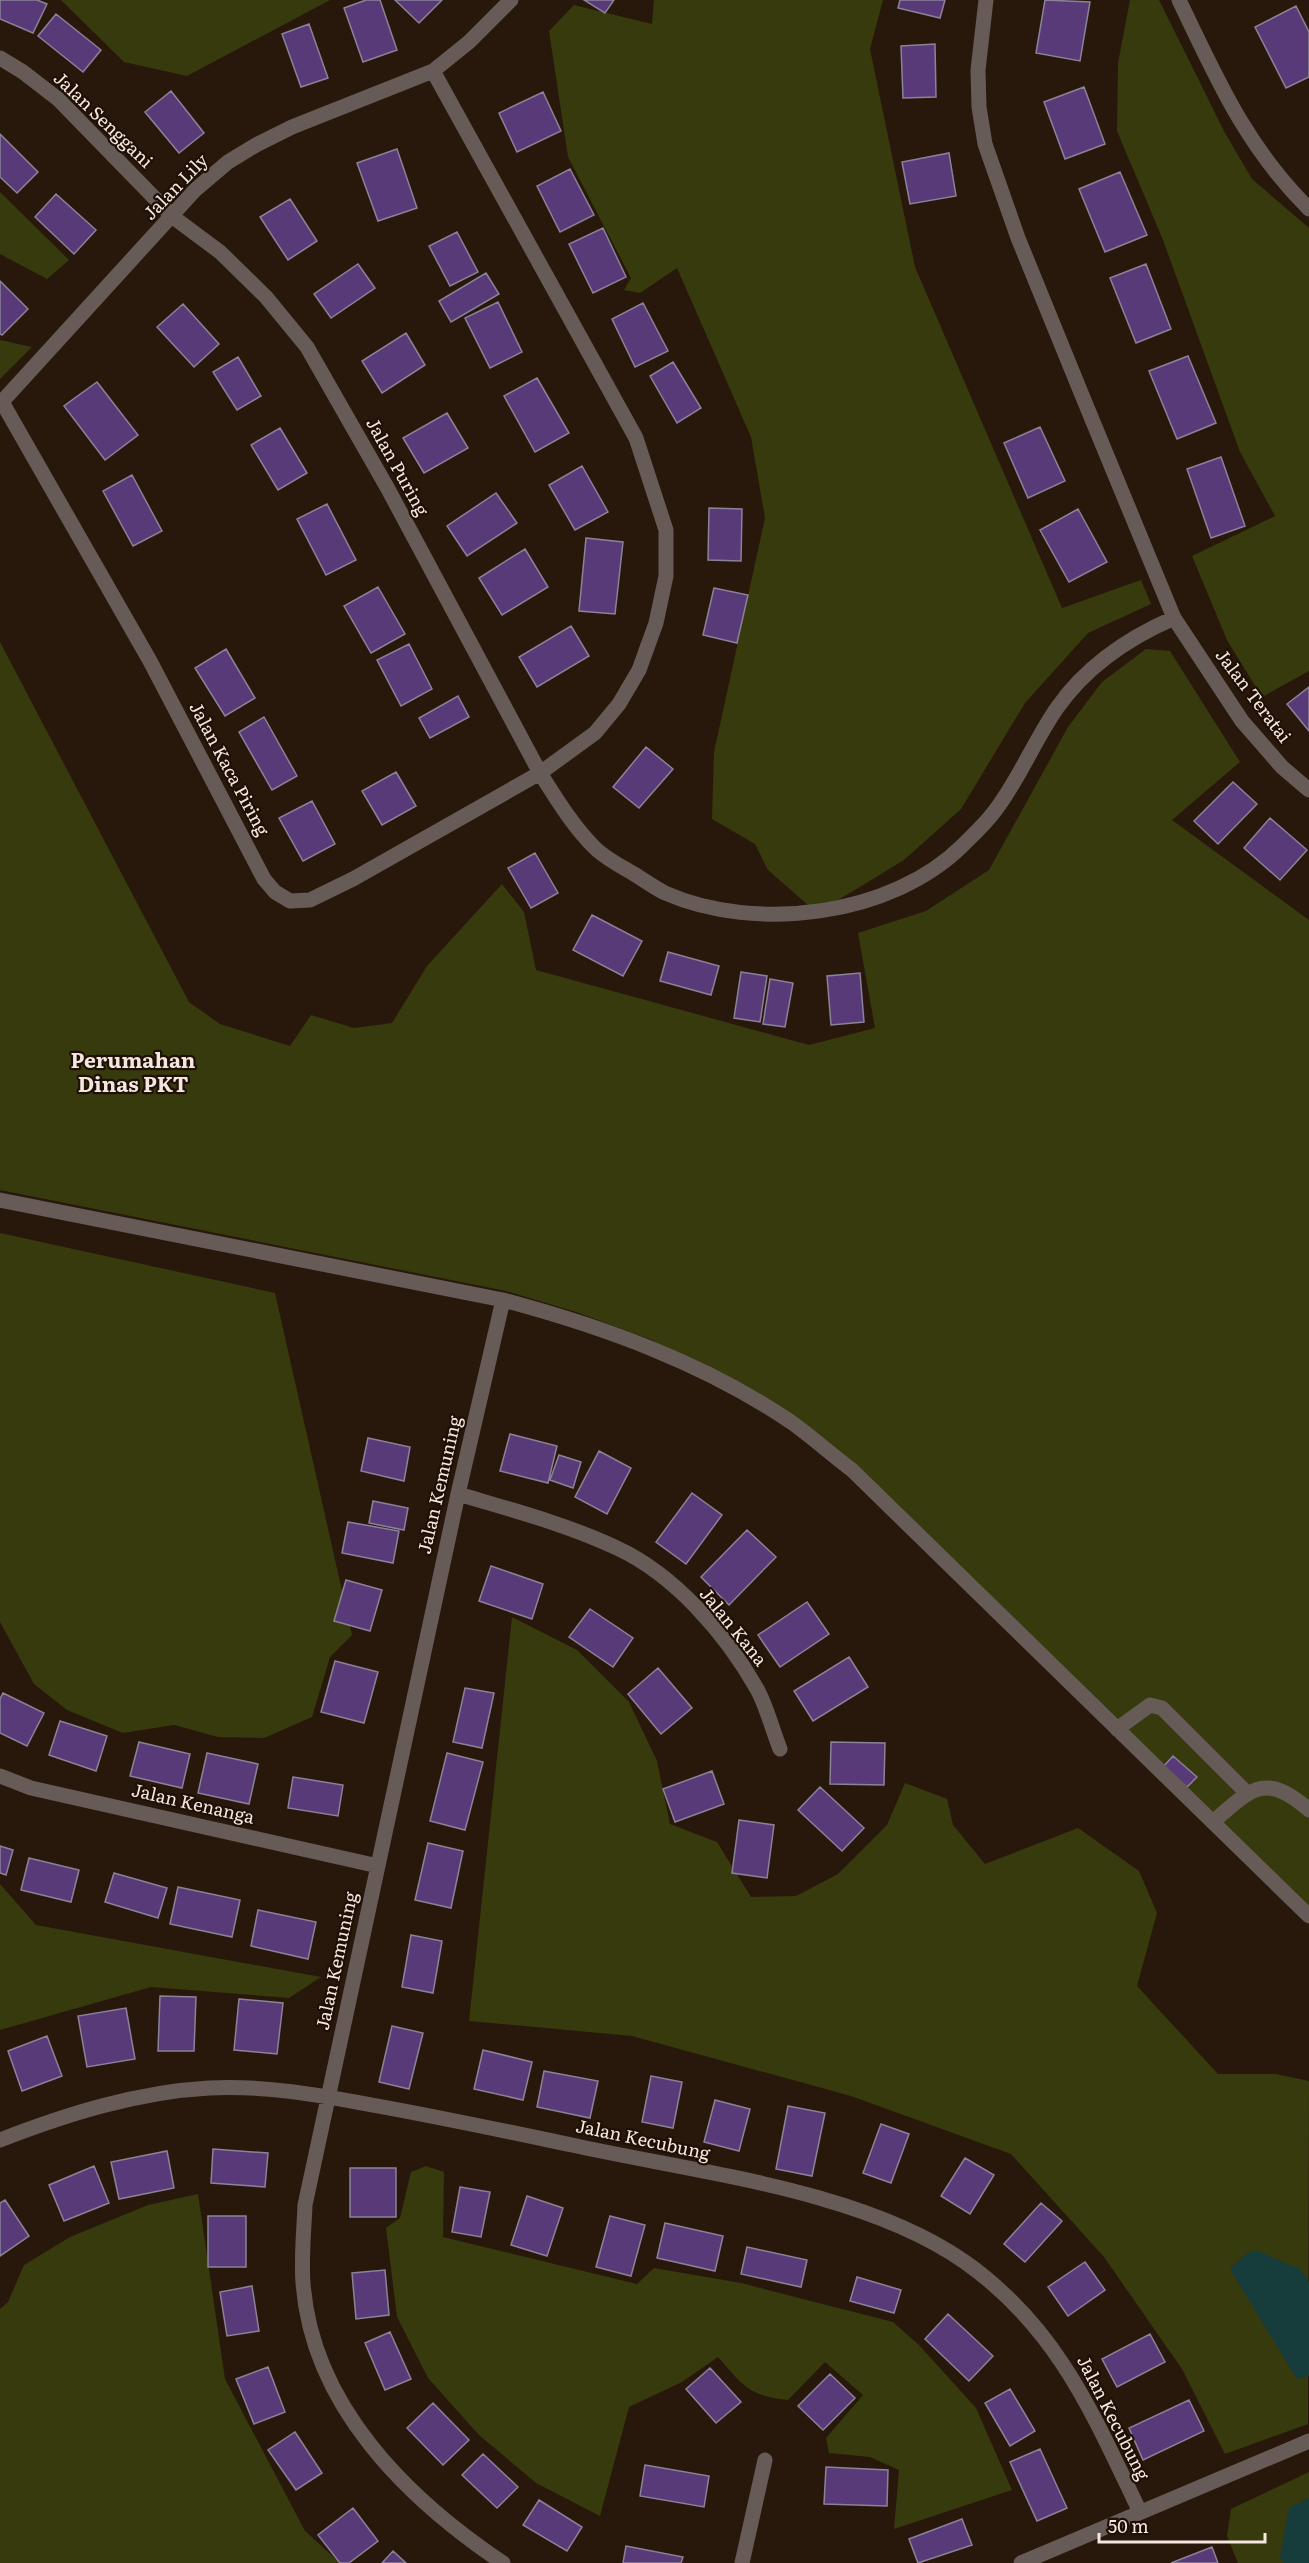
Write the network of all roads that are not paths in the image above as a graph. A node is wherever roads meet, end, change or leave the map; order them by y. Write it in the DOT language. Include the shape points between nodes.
graph roads {
  1 [pos="511,0"];
  2 [pos="986,0"];
  3 [pos="1179,0"];
  4 [pos="0,58"];
  5 [pos="433,71"];
  6 [pos="1309,209"];
  7 [pos="173,217"];
  8 [pos="1,403"];
  9 [pos="1174,618"];
  10 [pos="540,773"];
  11 [pos="1309,790"];
  12 [pos="0,1200"];
  13 [pos="503,1300"];
  14 [pos="458,1494"];
  15 [pos="1117,1729"];
  16 [pos="780,1749"];
  17 [pos="0,1776"];
  18 [pos="1247,1793"];
  19 [pos="1309,1810"];
  20 [pos="1213,1822"];
  21 [pos="378,1866"];
  22 [pos="1309,1916"];
  23 [pos="327,2097"];
  24 [pos="0,2140"];
  25 [pos="1309,2441"];
  26 [pos="765,2460"];
  27 [pos="1140,2512"];
  28 [pos="503,2563"];
  29 [pos="742,2563"];
  30 [pos="1021,2563"];
  1 -- 5 [label="street, Jalan Lily"];
  2 -- 9 [label="street, Jalan Teratai" via="981,29 980,107 985,144 1018,238"];
  3 -- 6 [label="street" via="1214,77 1248,135 1269,166"];
  4 -- 7 [label="street, Jalan Senggani" via="58,99"];
  5 -- 7 [label="street, Jalan Lily" via="256,145 195,190"];
  5 -- 10 [label="street, Jalan Kaca Piring" via="636,438 666,530 666,576 656,623 639,670 619,704 595,733"];
  7 -- 8 [label="street, Jalan Lily"];
  7 -- 10 [label="street, Jalan Puring" via="220,252 266,297 307,347"];
  8 -- 10 [label="street, Jalan Kaca Piring" via="150,661 264,879 275,892 290,901 310,900"];
  9 -- 10 [label="street, Jalan Puring" via="1143,631 1085,675 1058,707 994,812 961,848 920,878 873,898 817,913 754,914 712,908 665,893 594,848"];
  9 -- 11 [label="street, Jalan Teratai" via="1242,721 1282,767"];
  12 -- 13 [label="street"];
  13 -- 14 [label="street, Jalan Kemuning"];
  13 -- 15 [label="street" via="581,1321 659,1352 739,1390 792,1423 852,1470"];
  14 -- 16 [label="street, Jalan Kana" via="561,1525 620,1549 661,1577 701,1613 735,1654 758,1691"];
  14 -- 21 [label="street, Jalan Kemuning"];
  15 -- 18 [label="street" via="1150,1705 1162,1708"];
  15 -- 20 [label="street"];
  17 -- 21 [label="street, Jalan Kenanga" via="31,1788"];
  18 -- 19 [label="street" via="1273,1788 1290,1793"];
  18 -- 20 [label="street"];
  20 -- 22 [label="street"];
  21 -- 23 [label="street, Jalan Kemuning"];
  23 -- 24 [label="street, Jalan Kecubung" via="292,2091 209,2088 123,2101 65,2115"];
  23 -- 27 [label="street, Jalan Kecubung" via="764,2185 850,2208 915,2232 966,2263 1018,2307 1053,2346 1085,2399"];
  23 -- 28 [label="street, Jalan Kemuning" via="305,2205 303,2283 313,2340 333,2390 359,2431 406,2486 470,2541"];
  25 -- 27 [label="street"];
  26 -- 29 [label="street"];
  27 -- 30 [label="street"];
}
